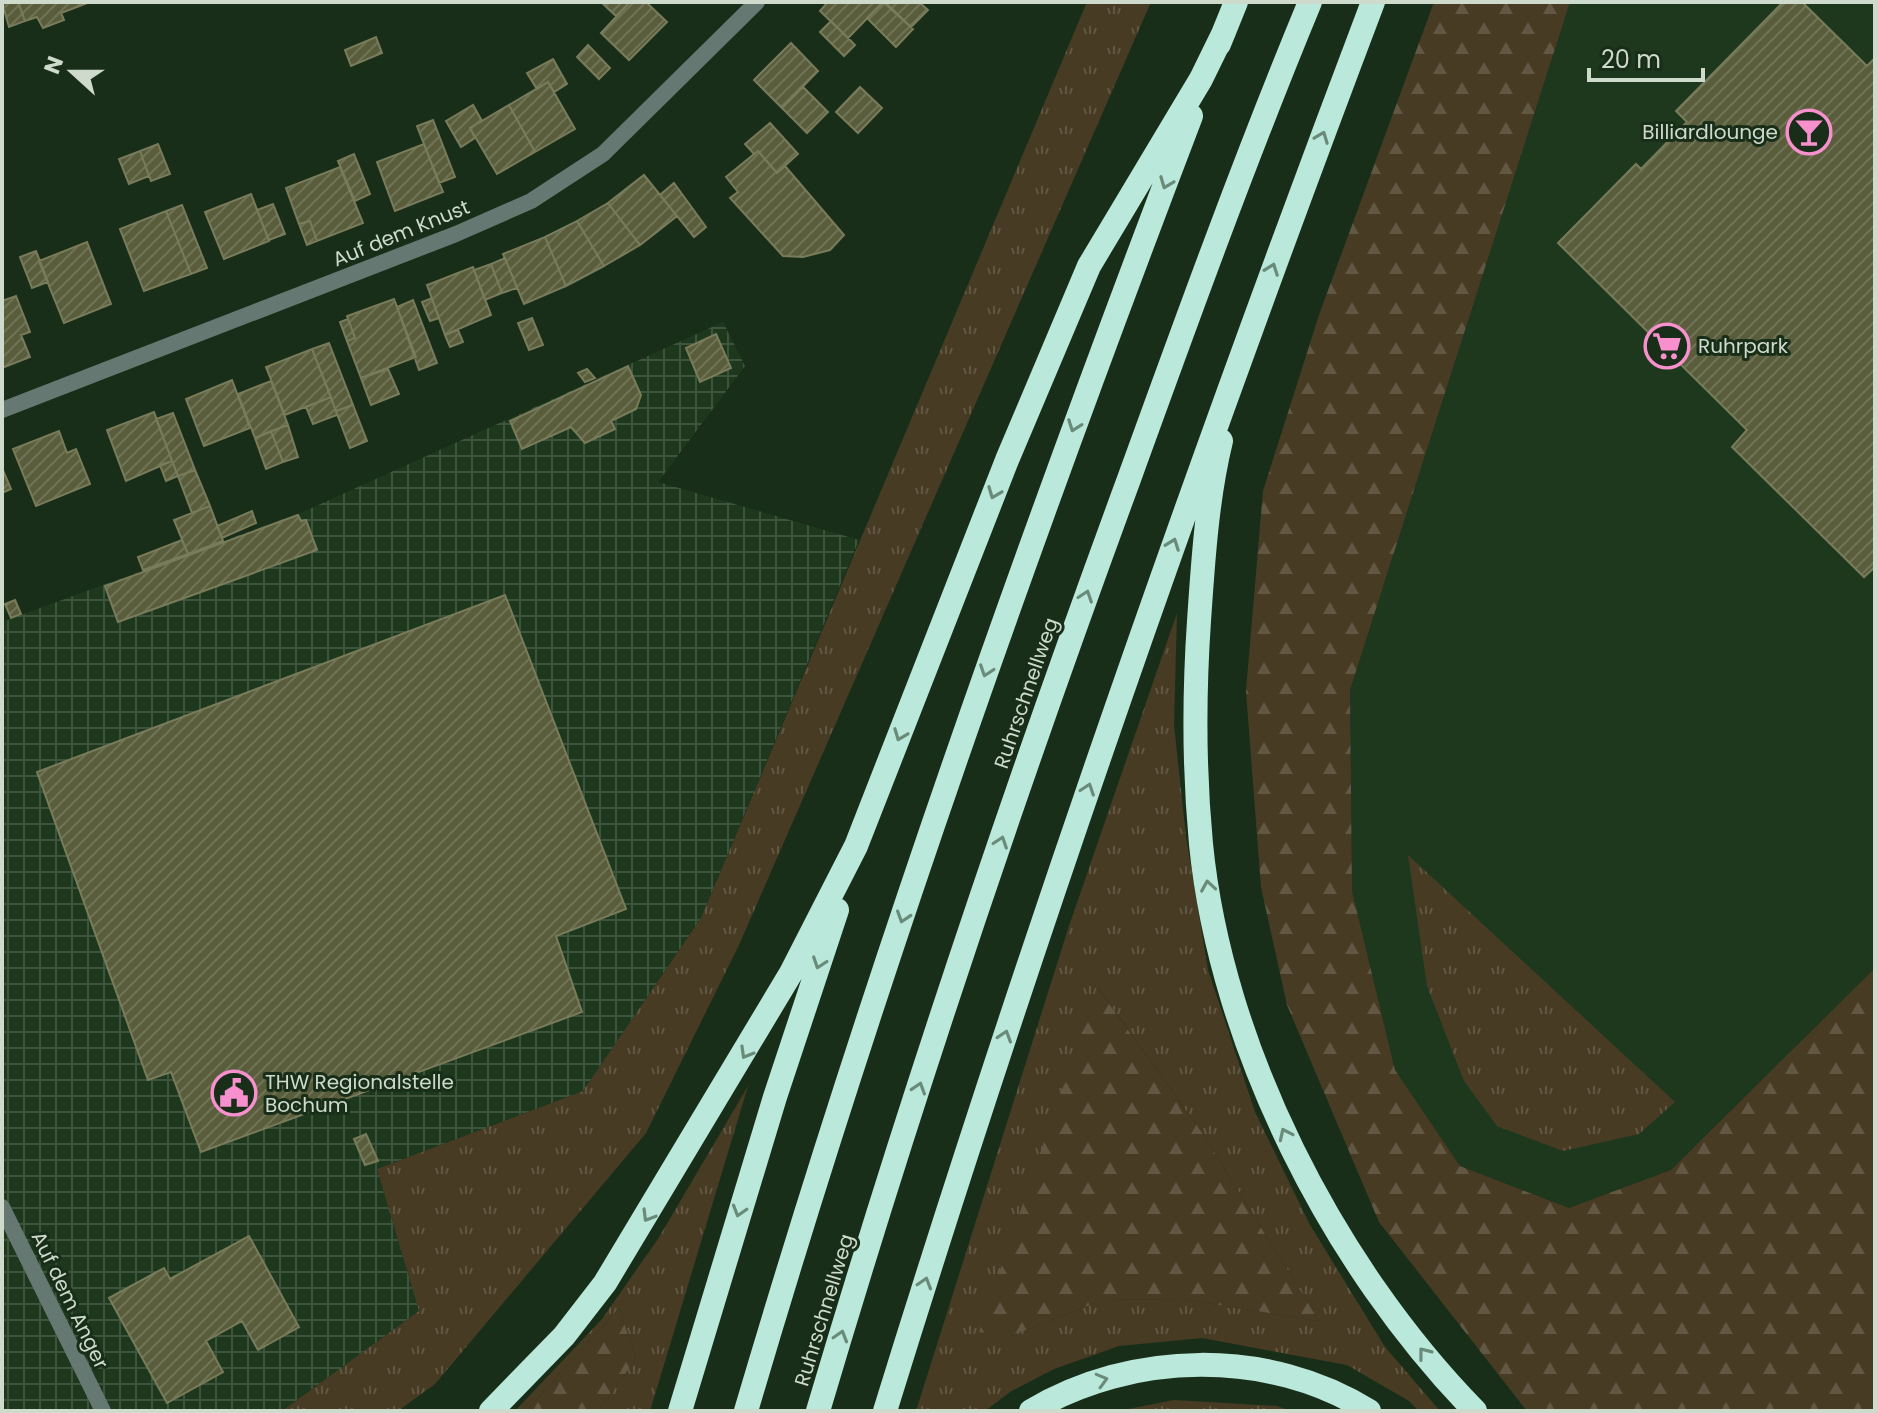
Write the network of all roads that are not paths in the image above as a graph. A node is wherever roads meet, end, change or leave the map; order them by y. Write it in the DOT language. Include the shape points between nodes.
graph roads {
  1 [pos="757,2"];
  2 [pos="1236,2"];
  3 [pos="1310,2"];
  4 [pos="1373,2"];
  5 [pos="1224,32"];
  6 [pos="1250,329"];
  7 [pos="2,410"];
  8 [pos="881,783"];
  9 [pos="2,1207"];
  10 [pos="103,1411"];
  11 [pos="491,1411"];
  12 [pos="680,1411"];
  13 [pos="746,1411"];
  14 [pos="818,1411"];
  15 [pos="885,1411"];
  16 [pos="1031,1411"];
  17 [pos="1369,1411"];
  18 [pos="1475,1411"];
  1 -- 7 [label="street, Auf dem Knust" via="603,154 531,201"];
  2 -- 5 [label="highway"];
  14 -- 3 [label="highway, Ruhrschnellweg, one-way" via="1041,723 1163,384"];
  6 -- 4 [label="highway, one-way"];
  5 -- 8 [label="highway, one-way" via="1089,266"];
  5 -- 13 [label="highway, one-way" via="1087,388 939,805"];
  15 -- 6 [label="highway, one-way" via="1014,1007"];
  18 -- 6 [label="highway, one-way" via="1347,1252 1283,1132 1230,983 1213,918 1201,845 1196,670 1201,590 1220,447"];
  8 -- 11 [label="highway, one-way" via="856,846 791,973 645,1222 564,1336"];
  8 -- 12 [label="highway, one-way" via="775,1097"];
  9 -- 10 [label="street, Auf dem Anger"];
  16 -- 17 [label="highway, one-way" via="1086,1385 1136,1370 1193,1364 1266,1370 1315,1385"];
}
